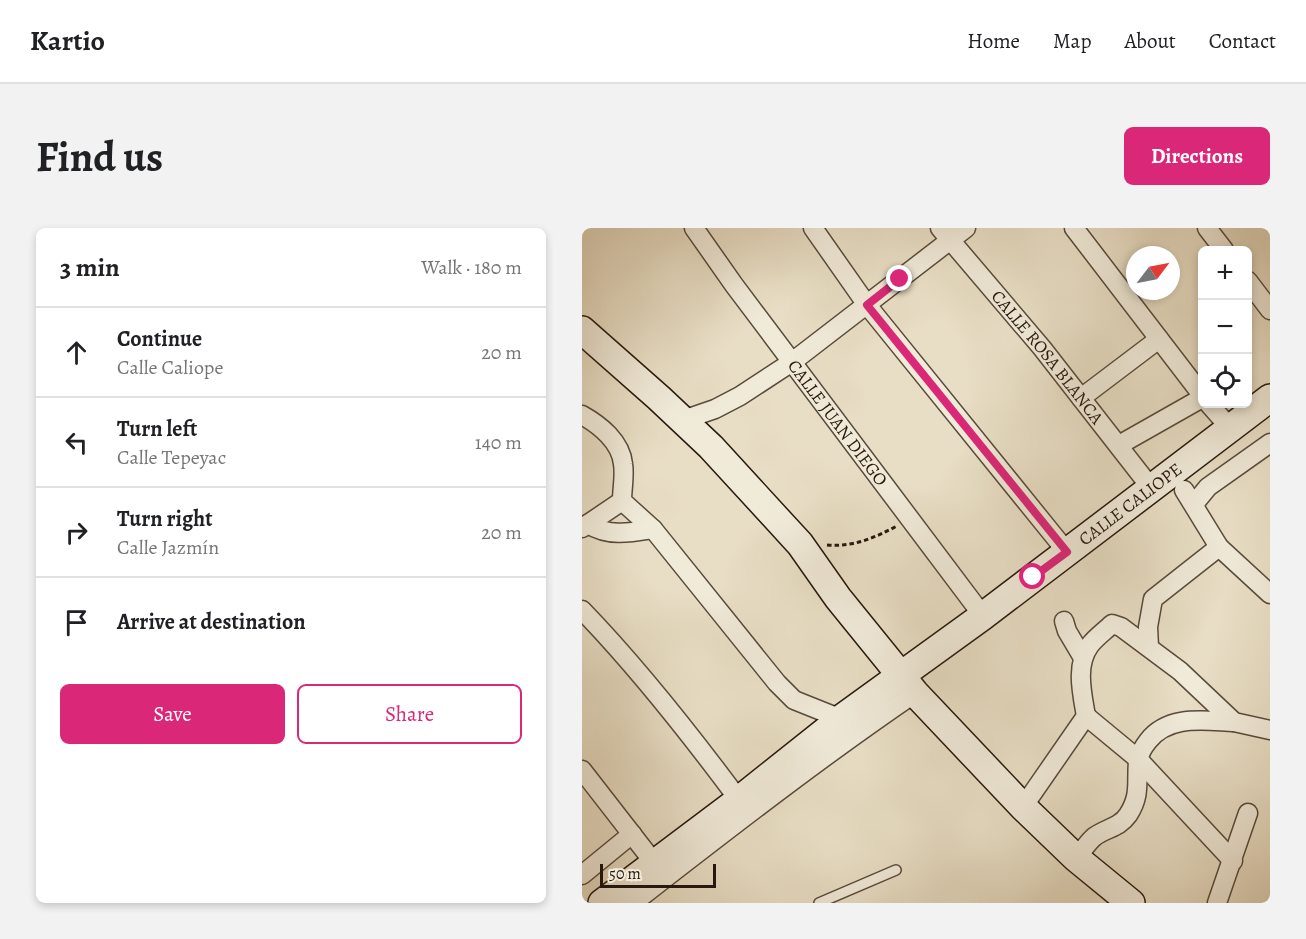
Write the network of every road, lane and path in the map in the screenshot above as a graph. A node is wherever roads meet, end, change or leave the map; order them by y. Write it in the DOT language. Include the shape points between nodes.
graph roads {
  1 [pos="694,228"];
  2 [pos="813,228"];
  3 [pos="966,228"];
  4 [pos="1074,228"];
  5 [pos="1207,228"];
  6 [pos="945,234"];
  7 [pos="1221,246"];
  8 [pos="1252,286"];
  9 [pos="867,305"];
  10 [pos="1270,310"];
  11 [pos="582,330"];
  12 [pos="1159,339"];
  13 [pos="792,362"];
  14 [pos="1198,390"];
  15 [pos="1082,398"];
  16 [pos="1270,398"];
  17 [pos="1198,399"];
  18 [pos="1213,408"];
  19 [pos="582,415"];
  20 [pos="683,420"];
  21 [pos="1231,429"];
  22 [pos="1268,438"];
  23 [pos="1119,445"];
  24 [pos="1152,489"];
  25 [pos="622,501"];
  26 [pos="910,519"];
  27 [pos="585,526"];
  28 [pos="653,529"];
  29 [pos="800,544"];
  30 [pos="1219,547"];
  31 [pos="1067,552"];
  32 [pos="1270,594"];
  33 [pos="582,610"];
  34 [pos="983,616"];
  35 [pos="1064,621"];
  36 [pos="1149,647"];
  37 [pos="1083,658"];
  38 [pos="909,685"];
  39 [pos="1086,716"];
  40 [pos="1234,722"];
  41 [pos="853,723"];
  42 [pos="1269,728"];
  43 [pos="1138,759"];
  44 [pos="582,770"];
  45 [pos="739,800"];
  46 [pos="1023,807"];
  47 [pos="1248,813"];
  48 [pos="632,834"];
  49 [pos="1076,858"];
  50 [pos="1233,861"];
  51 [pos="655,864"];
  52 [pos="896,870"];
  53 [pos="582,875"];
  54 [pos="602,903"];
  55 [pos="633,903"];
  56 [pos="819,903"];
  57 [pos="1131,903"];
  58 [pos="1217,903"];
  1 -- 13 [label="street, CALLE JUAN DIEGO"];
  2 -- 9 [label="street"];
  3 -- 6 [label="street"];
  4 -- 12 [label="street"];
  5 -- 7 [label="street"];
  6 -- 9 [label="street"];
  6 -- 15 [label="street, CALLE ROSA BLANCA"];
  8 -- 10 [label="street"];
  9 -- 13 [label="street"];
  9 -- 31 [label="street"];
  11 -- 20 [label="street"];
  12 -- 14 [label="street"];
  12 -- 15 [label="street"];
  13 -- 20 [label="street" via="723,405"];
  13 -- 26 [label="street, CALLE JUAN DIEGO"];
  15 -- 23 [label="street, CALLE ROSA BLANCA"];
  16 -- 21 [label="street, CALLE CALIOPE"];
  17 -- 23 [label="street"];
  18 -- 21 [label="street"];
  19 -- 25 [label="street" via="598,424 620,453 624,463"];
  20 -- 29 [label="street"];
  21 -- 24 [label="street, CALLE CALIOPE"];
  22 -- 30 [label="street" via="1208,488 1189,497"];
  23 -- 24 [label="street, CALLE ROSA BLANCA"];
  24 -- 31 [label="street, CALLE CALIOPE"];
  25 -- 27 [label="street"];
  25 -- 28 [label="street"];
  26 -- 29 [label="path" via="857,544"];
  26 -- 34 [label="street, CALLE JUAN DIEGO"];
  27 -- 28 [label="street" via="622,534"];
  28 -- 41 [label="street" via="794,700"];
  29 -- 38 [label="street"];
  30 -- 32 [label="street"];
  30 -- 36 [label="street" via="1153,599"];
  31 -- 34 [label="street, CALLE CALIOPE"];
  33 -- 45 [label="street" via="686,729"];
  34 -- 38 [label="street, CALLE CALIOPE"];
  35 -- 37 [label="street"];
  36 -- 37 [label="street" via="1112,624 1090,645"];
  36 -- 40 [label="street"];
  37 -- 39 [label="street" via="1080,672"];
  38 -- 41 [label="street, CALLE CALIOPE"];
  38 -- 46 [label="street"];
  39 -- 43 [label="street"];
  39 -- 46 [label="street"];
  40 -- 42 [label="street"];
  40 -- 43 [label="street" via="1180,721 1167,726 1152,737"];
  41 -- 45 [label="street, CALLE CALIOPE"];
  41 -- 55 [label="street" via="750,812"];
  43 -- 49 [label="street" via="1139,785 1134,805 1116,827 1092,838"];
  43 -- 50 [label="street"];
  44 -- 48 [label="street"];
  45 -- 51 [label="street, CALLE CALIOPE"];
  46 -- 49 [label="street"];
  47 -- 50 [label="street"];
  48 -- 51 [label="street"];
  48 -- 53 [label="street"];
  49 -- 57 [label="street"];
  50 -- 58 [label="street"];
  51 -- 54 [label="street, CALLE CALIOPE"];
  52 -- 56 [label="lane"];
}
